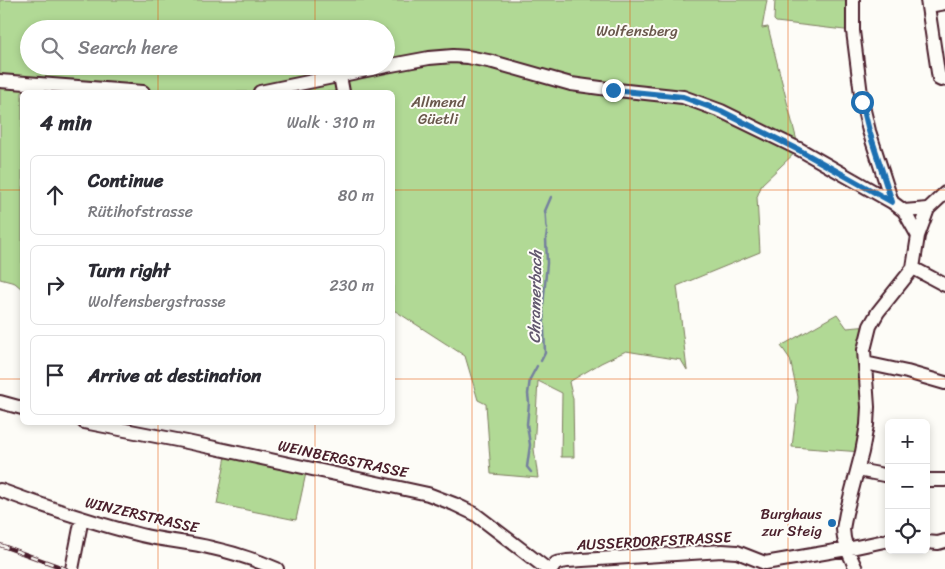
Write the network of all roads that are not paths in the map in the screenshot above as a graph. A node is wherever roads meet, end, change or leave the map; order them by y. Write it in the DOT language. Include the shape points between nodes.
graph roads {
  1 [pos="853,0"];
  2 [pos="927,3"];
  3 [pos="945,3"];
  4 [pos="395,64"];
  5 [pos="345,75"];
  6 [pos="340,76"];
  7 [pos="945,79"];
  8 [pos="0,81"];
  9 [pos="116,90"];
  10 [pos="270,90"];
  11 [pos="343,90"];
  12 [pos="945,193"];
  13 [pos="892,202"];
  14 [pos="928,209"];
  15 [pos="904,211"];
  16 [pos="918,236"];
  17 [pos="913,268"];
  18 [pos="945,285"];
  19 [pos="865,363"];
  20 [pos="945,383"];
  21 [pos="0,402"];
  22 [pos="20,407"];
  23 [pos="99,425"];
  24 [pos="858,470"];
  25 [pos="885,475"];
  26 [pos="930,480"];
  27 [pos="945,480"];
  28 [pos="0,490"];
  29 [pos="82,518"];
  30 [pos="885,541"];
  31 [pos="930,542"];
  32 [pos="945,542"];
  33 [pos="847,549"];
  34 [pos="762,566"];
  35 [pos="72,569"];
  36 [pos="277,569"];
  37 [pos="547,569"];
  38 [pos="552,569"];
  39 [pos="856,569"];
  1 -- 13 [label="street" via="853,31 862,102"];
  2 -- 3 [label="street"];
  2 -- 7 [label="street" via="939,79"];
  4 -- 13 [label="street" via="429,58 468,57 571,84 683,97 721,111 799,150"];
  5 -- 6 [label="street"];
  6 -- 10 [label="street"];
  6 -- 11 [label="street"];
  8 -- 9 [label="street"];
  12 -- 14 [label="street"];
  13 -- 15 [label="street"];
  14 -- 15 [label="street"];
  14 -- 16 [label="street"];
  15 -- 16 [label="street"];
  16 -- 17 [label="street"];
  17 -- 18 [label="street"];
  17 -- 19 [label="street" via="870,326 864,350"];
  19 -- 20 [label="street"];
  19 -- 24 [label="street" via="867,424"];
  21 -- 22 [label="street"];
  23 -- 37 [label="street, WEINBERGSTRASSE" via="428,494 475,514"];
  24 -- 25 [label="street"];
  24 -- 33 [label="street" via="843,529"];
  26 -- 27 [label="street"];
  28 -- 29 [label="street, WINZERSTRASSE"];
  29 -- 35 [label="street"];
  29 -- 36 [label="street, WINZERSTRASSE" via="143,535 247,557"];
  30 -- 33 [label="street, AUSSERDORFSTRASSE"];
  31 -- 32 [label="street"];
  33 -- 34 [label="street, AUSSERDORFSTRASSE"];
  33 -- 39 [label="street"];
  34 -- 38 [label="street, AUSSERDORFSTRASSE" via="737,552 722,551 567,561 556,563"];
}
